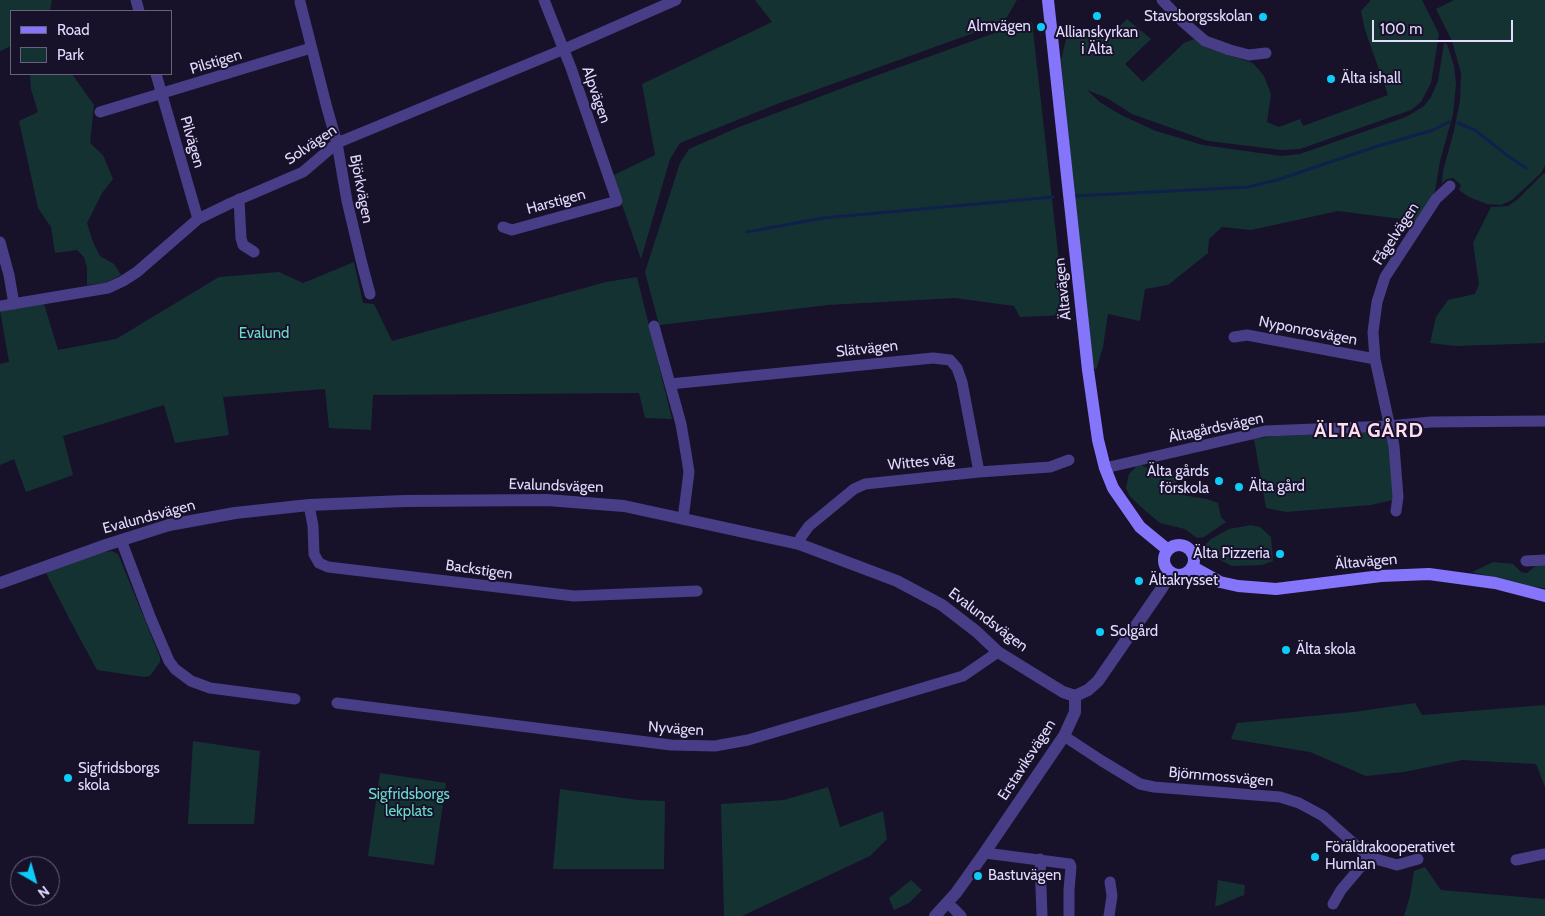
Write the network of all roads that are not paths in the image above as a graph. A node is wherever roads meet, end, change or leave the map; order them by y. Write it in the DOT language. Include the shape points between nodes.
graph roads {
  1 [pos="544,0"];
  2 [pos="676,0"];
  3 [pos="1048,0"];
  4 [pos="1162,0"];
  5 [pos="300,2"];
  6 [pos="312,48"];
  7 [pos="562,50"];
  8 [pos="1266,53"];
  9 [pos="156,75"];
  10 [pos="162,94"];
  11 [pos="100,112"];
  12 [pos="337,143"];
  13 [pos="1450,186"];
  14 [pos="239,199"];
  15 [pos="617,201"];
  16 [pos="198,219"];
  17 [pos="503,228"];
  18 [pos="0,242"];
  19 [pos="254,252"];
  20 [pos="370,294"];
  21 [pos="14,304"];
  22 [pos="0,306"];
  23 [pos="654,326"];
  24 [pos="1234,337"];
  25 [pos="1375,360"];
  26 [pos="670,384"];
  27 [pos="1545,421"];
  28 [pos="1389,426"];
  29 [pos="1069,460"];
  30 [pos="1105,468"];
  31 [pos="979,472"];
  32 [pos="309,505"];
  33 [pos="1396,511"];
  34 [pos="683,519"];
  35 [pos="121,540"];
  36 [pos="799,544"];
  37 [pos="1168,550"];
  38 [pos="1545,560"];
  39 [pos="1526,561"];
  40 [pos="1193,567"];
  41 [pos="1171,572"];
  42 [pos="0,583"];
  43 [pos="697,591"];
  44 [pos="1545,596"];
  45 [pos="998,652"];
  46 [pos="1075,696"];
  47 [pos="295,699"];
  48 [pos="337,703"];
  49 [pos="1064,736"];
  50 [pos="985,853"];
  51 [pos="1545,854"];
  52 [pos="1369,857"];
  53 [pos="1040,859"];
  54 [pos="1418,859"];
  55 [pos="1516,860"];
  56 [pos="1110,882"];
  57 [pos="1333,904"];
  58 [pos="935,916"];
  59 [pos="1042,916"];
  60 [pos="1070,916"];
  61 [pos="1110,916"];
  1 -- 7 [label="street, Alpvägen"];
  2 -- 7 [label="street, Solvägen"];
  3 -- 30 [label="main road, Ältavägen" via="1088,370"];
  4 -- 8 [label="street" via="1205,41 1249,55"];
  5 -- 6 [label="street, Björkvägen"];
  6 -- 10 [label="street, Pilstigen"];
  6 -- 12 [label="street, Björkvägen"];
  7 -- 12 [label="street, Solvägen"];
  7 -- 15 [label="street, Alpvägen"];
  9 -- 10 [label="street, Pilvägen"];
  10 -- 11 [label="street, Pilstigen"];
  10 -- 16 [label="street, Pilvägen"];
  12 -- 14 [label="street, Solvägen" via="303,172"];
  12 -- 20 [label="street, Björkvägen" via="347,201"];
  13 -- 25 [label="street, Fågelvägen" via="1436,199 1385,277 1373,332"];
  14 -- 16 [label="street, Solvägen"];
  14 -- 19 [label="street" via="241,238 244,245"];
  15 -- 17 [label="street, Harstigen" via="512,230"];
  16 -- 21 [label="street, Solvägen" via="137,272 108,288"];
  18 -- 21 [label="street"];
  21 -- 22 [label="street, Solvägen"];
  23 -- 26 [label="street"];
  24 -- 25 [label="street, Nyponrosvägen" via="1247,335"];
  25 -- 28 [label="street, Fågelvägen"];
  26 -- 31 [label="street, Slätvägen" via="933,358 950,360 962,382"];
  26 -- 34 [label="street" via="689,472"];
  27 -- 28 [label="street, Ältagårdsvägen" via="1431,422"];
  28 -- 30 [label="street, Ältagårdsvägen" via="1265,431"];
  28 -- 33 [label="street, Fågelvägen" via="1394,446"];
  29 -- 31 [label="street, Wittes väg" via="1050,467"];
  30 -- 37 [label="main road, Ältavägen" via="1113,488 1140,527"];
  31 -- 36 [label="street, Wittes väg" via="865,484 854,489 809,526"];
  32 -- 34 [label="street, Evalundsvägen" via="547,500 624,506"];
  32 -- 35 [label="street, Evalundsvägen" via="235,512 169,525"];
  32 -- 43 [label="street, Backstigen" via="314,554 319,563 328,567 574,596"];
  34 -- 36 [label="street, Evalundsvägen"];
  35 -- 42 [label="street, Evalundsvägen"];
  35 -- 47 [label="street" via="150,620 175,669 191,681 210,688"];
  36 -- 45 [label="street, Evalundsvägen" via="897,581 942,605"];
  37 -- 40 [label="main road" via="1182,545 1189,548 1194,555"];
  37 -- 41 [label="main road" via="1164,562"];
  38 -- 39 [label="street"];
  40 -- 41 [label="main road" via="1185,574"];
  40 -- 44 [label="main road, Ältavägen" via="1220,582 1238,586 1276,589 1365,577 1429,574 1495,583"];
  41 -- 46 [label="street" via="1098,681"];
  45 -- 46 [label="street, Evalundsvägen"];
  45 -- 48 [label="street, Nyvägen" via="963,676 748,740 715,746 662,744"];
  46 -- 49 [label="street, Erstaviksvägen" via="1075,712"];
  49 -- 50 [label="street, Erstaviksvägen"];
  49 -- 52 [label="street, Björnmossvägen" via="1140,784 1280,797 1299,802 1323,816"];
  50 -- 53 [label="street"];
  50 -- 58 [label="street, Erstaviksvägen"];
  51 -- 55 [label="street"];
  52 -- 54 [label="street, Björnmossvägen" via="1397,865"];
  52 -- 57 [label="street"];
  53 -- 59 [label="street"];
  53 -- 60 [label="street" via="1072,867"];
  56 -- 61 [label="street"];
}
